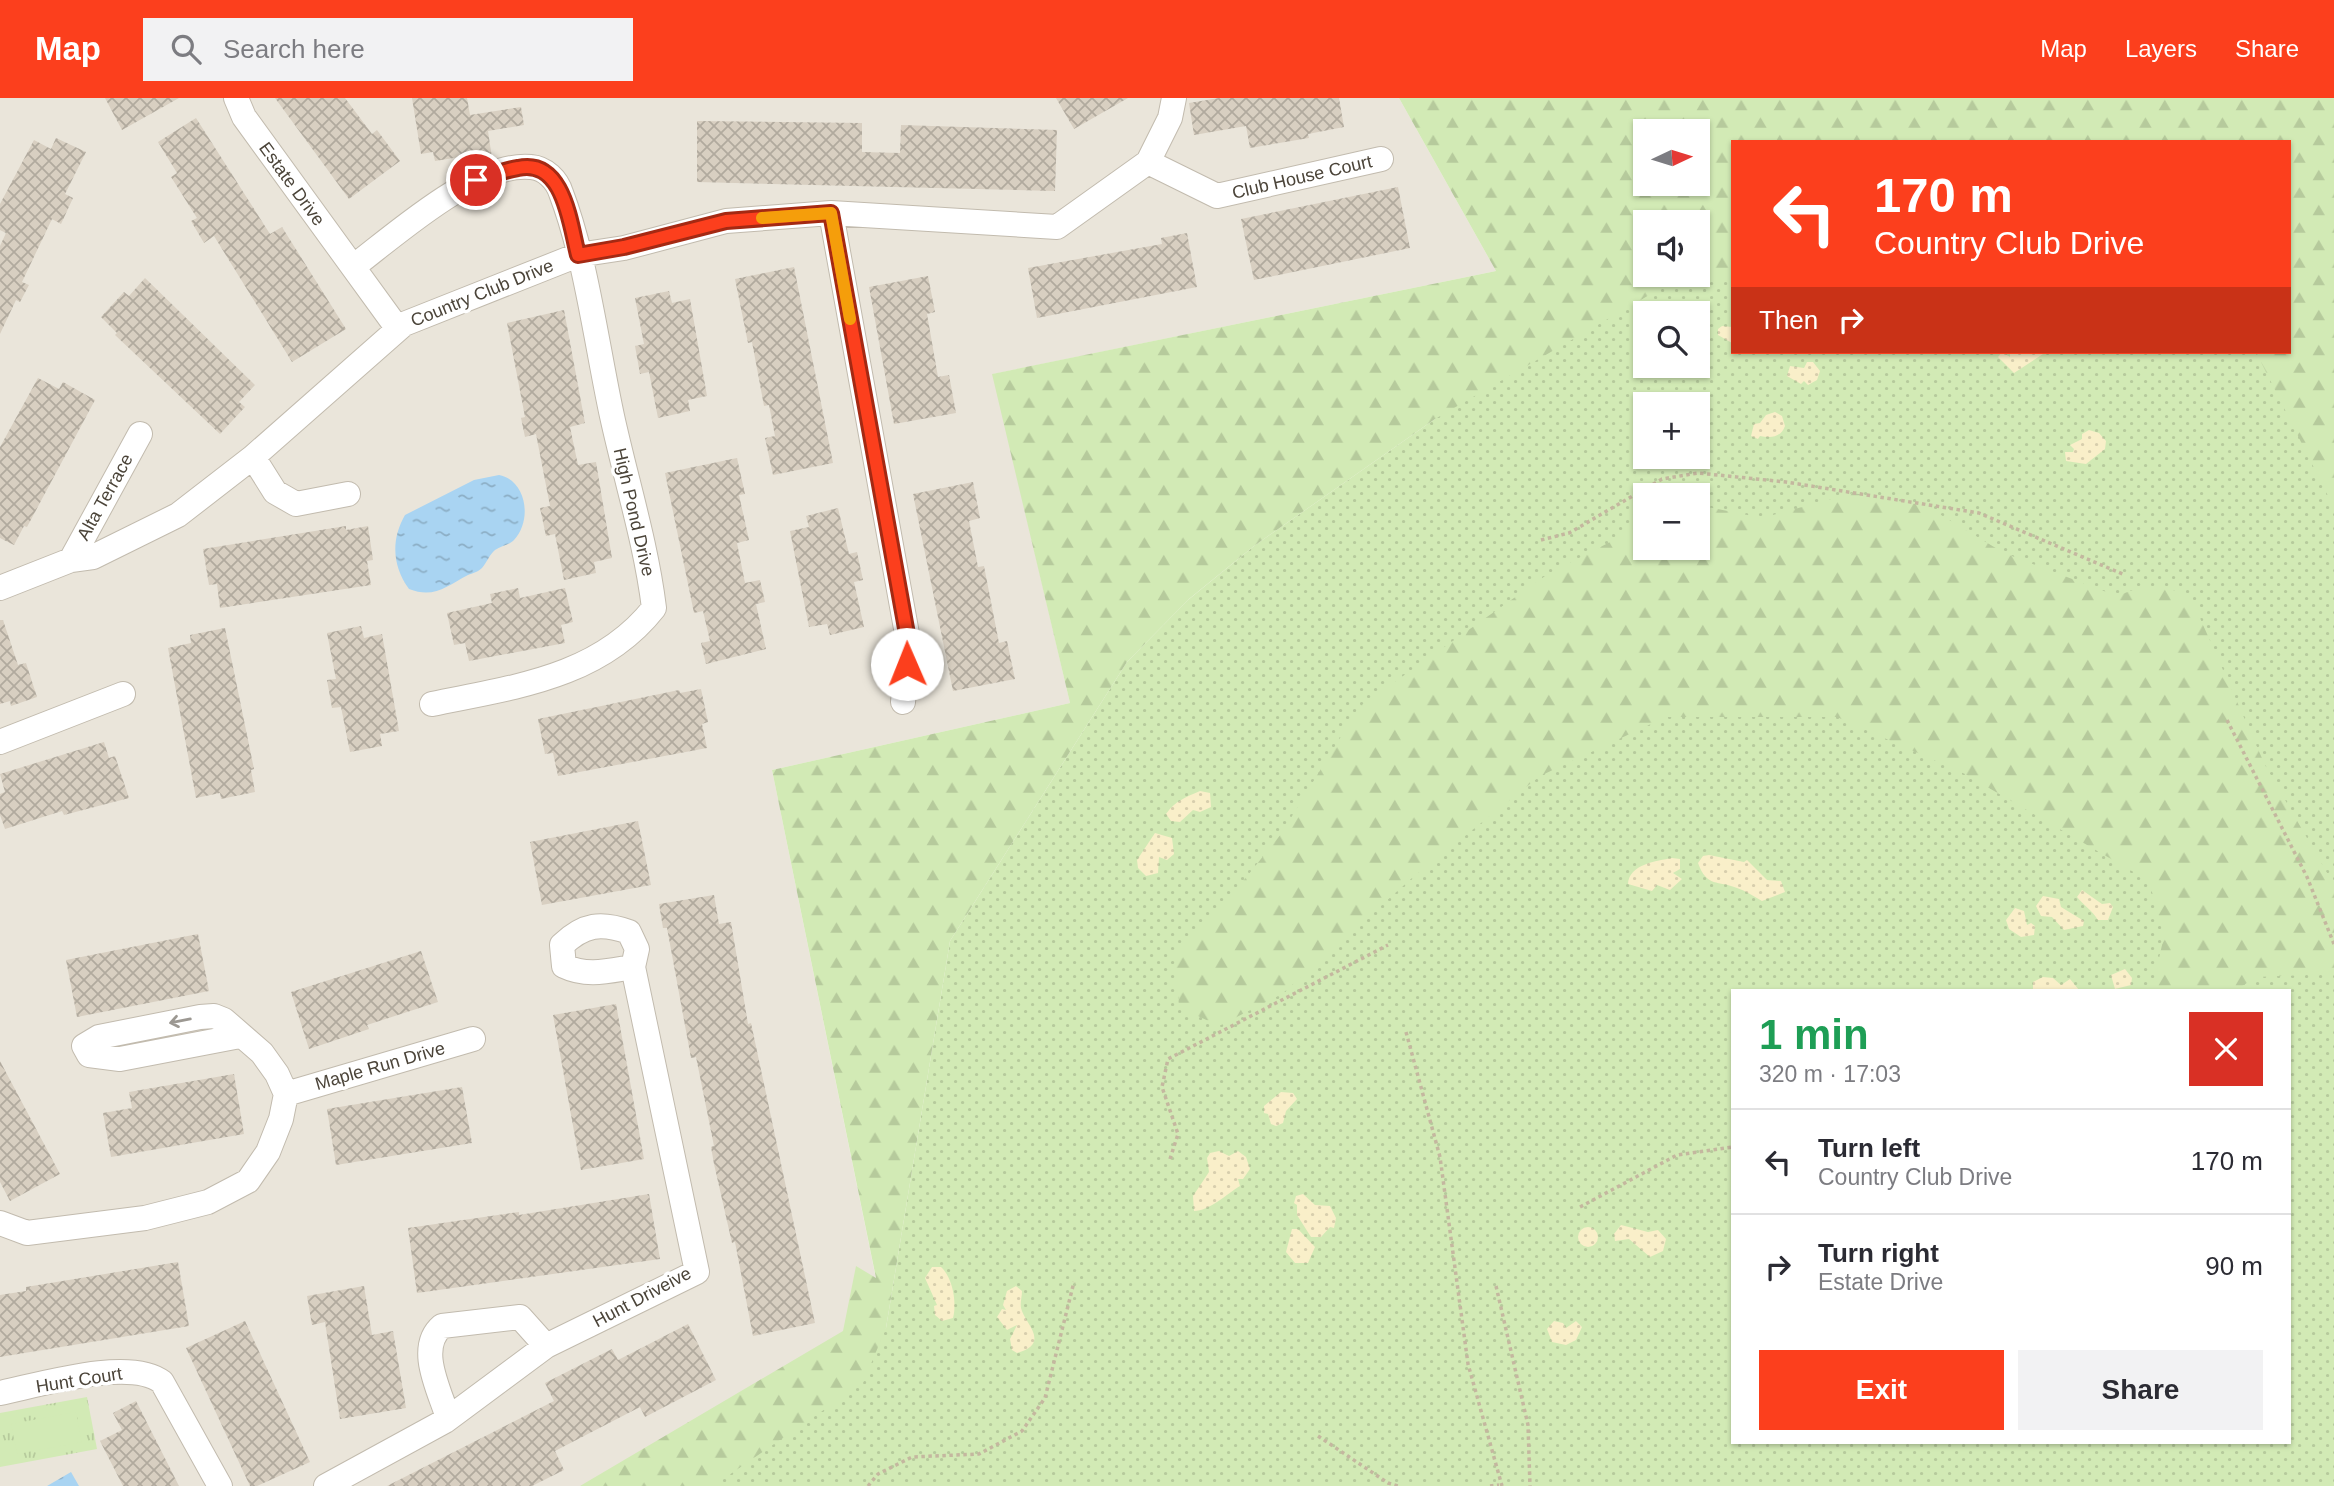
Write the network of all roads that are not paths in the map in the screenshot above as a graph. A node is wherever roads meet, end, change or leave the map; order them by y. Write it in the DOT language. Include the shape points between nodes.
graph roads {
  1 [pos="236,98"];
  2 [pos="1174,98"];
  3 [pos="1381,159"];
  4 [pos="1148,162"];
  5 [pos="831,213"];
  6 [pos="578,255"];
  7 [pos="353,267"];
  8 [pos="398,329"];
  9 [pos="140,434"];
  10 [pos="253,457"];
  11 [pos="348,494"];
  12 [pos="71,560"];
  13 [pos="0,588"];
  14 [pos="122,694"];
  15 [pos="902,702"];
  16 [pos="432,704"];
  17 [pos="0,742"];
  18 [pos="633,967"];
  19 [pos="240,1036"];
  20 [pos="473,1039"];
  21 [pos="286,1094"];
  22 [pos="0,1223"];
  23 [pos="546,1346"];
  24 [pos="0,1393"];
  25 [pos="448,1418"];
  26 [pos="220,1486"];
  27 [pos="326,1486"];
  1 -- 7 [label="street, Estate Drive" via="244,117"];
  2 -- 4 [label="street" via="1170,118"];
  3 -- 4 [label="street, Club House Court" via="1217,196"];
  4 -- 5 [label="street, Country Club Drive" via="1057,227"];
  5 -- 6 [label="street, Country Club Drive" via="726,221"];
  5 -- 15 [label="street" via="909,645"];
  6 -- 7 [label="street" via="561,191 548,174 519,167 455,190"];
  6 -- 8 [label="street, Country Club Drive"];
  6 -- 16 [label="street, High Pond Drive" via="649,565 653,608 635,631 590,663 543,681"];
  7 -- 8 [label="street, Estate Drive"];
  8 -- 10 [label="street, Country Club Drive"];
  9 -- 12 [label="street, Alta Terrace"];
  10 -- 11 [label="street" via="275,492 296,504"];
  10 -- 12 [label="street, Country Club Drive" via="178,516 93,557"];
  12 -- 13 [label="street, Country Club Drive"];
  14 -- 17 [label="street"];
  18 -- 23 [label="street, Hunt Driveive" via="697,1272"];
  19 -- 19 [label="street, one-way" via="214,1016 90,1039 84,1046 89,1055 120,1059"];
  19 -- 21 [label="street" via="262,1053"];
  20 -- 21 [label="street, Maple Run Drive"];
  21 -- 22 [label="street" via="268,1152 248,1181 208,1202 145,1218 27,1233"];
  23 -- 25 [label="street, Hunt Driveive"];
  23 -- 25 [label="street" via="520,1317 442,1326 429,1346"];
  24 -- 26 [label="street, Hunt Court" via="72,1378 138,1371 152,1374 162,1382"];
  25 -- 27 [label="street, Hunt Driveive"];
}
